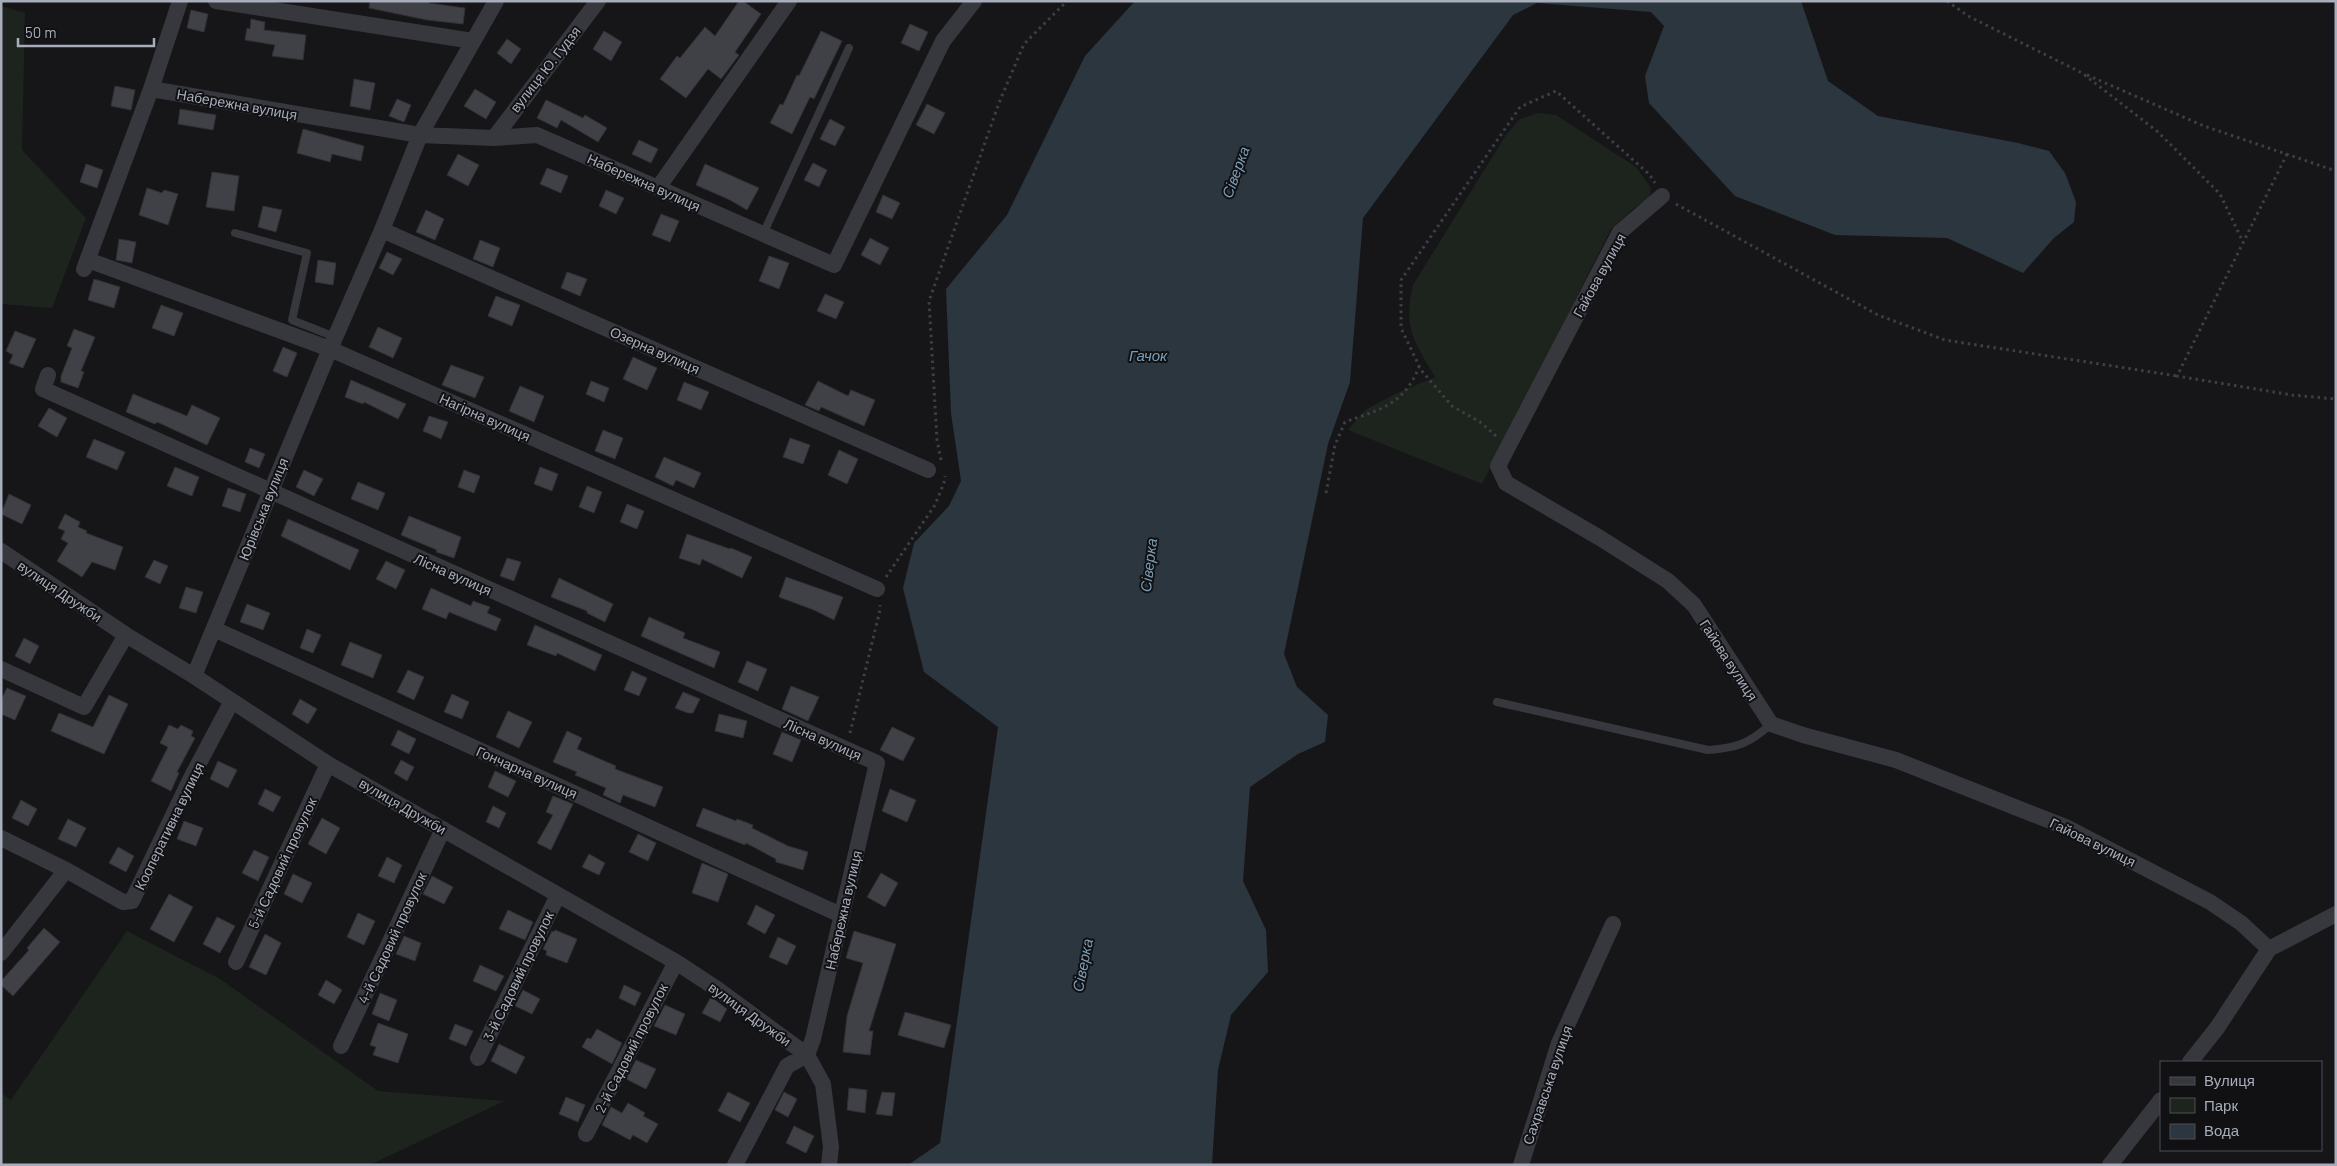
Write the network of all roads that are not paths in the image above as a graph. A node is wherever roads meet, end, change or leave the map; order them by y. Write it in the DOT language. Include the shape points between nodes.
graph roads {
  1 [pos="180,1"];
  2 [pos="216,1"];
  3 [pos="496,1"];
  4 [pos="598,1"];
  5 [pos="789,1"];
  6 [pos="974,1"];
  7 [pos="473,40"];
  8 [pos="849,48"];
  9 [pos="151,89"];
  10 [pos="420,135"];
  11 [pos="494,138"];
  12 [pos="658,188"];
  13 [pos="1662,196"];
  14 [pos="382,230"];
  15 [pos="235,234"];
  16 [pos="763,234"];
  17 [pos="333,343"];
  18 [pos="48,375"];
  19 [pos="938,469"];
  20 [pos="270,492"];
  21 [pos="1,551"];
  22 [pos="877,589"];
  23 [pos="214,629"];
  24 [pos="126,635"];
  25 [pos="1,669"];
  26 [pos="194,676"];
  27 [pos="232,701"];
  28 [pos="1497,702"];
  29 [pos="1771,724"];
  30 [pos="877,763"];
  31 [pos="328,764"];
  32 [pos="443,829"];
  33 [pos="1,838"];
  34 [pos="66,870"];
  35 [pos="558,895"];
  36 [pos="2336,914"];
  37 [pos="841,915"];
  38 [pos="1613,924"];
  39 [pos="2269,949"];
  40 [pos="1,953"];
  41 [pos="236,962"];
  42 [pos="676,962"];
  43 [pos="341,1046"];
  44 [pos="807,1055"];
  45 [pos="478,1058"];
  46 [pos="2191,1061"];
  47 [pos="2160,1101"];
  48 [pos="586,1134"];
  49 [pos="735,1165"];
  50 [pos="829,1165"];
  51 [pos="1521,1165"];
  52 [pos="2110,1165"];
  1 -- 9 [label="street"];
  2 -- 7 [label="street"];
  3 -- 7 [label="street, Юрівська вулиця"];
  4 -- 11 [label="street, вулиця Ю. Гудзя"];
  5 -- 12 [label="street"];
  6 -- 16 [label="street, Набережна вулиця" via="943,41 834,265"];
  7 -- 10 [label="street, Юрівська вулиця"];
  8 -- 16 [label="lane"];
  9 -- 10 [label="street, Набережна вулиця"];
  9 -- 17 [label="street, Нагірна вулиця" via="86,264"];
  10 -- 11 [label="street, Набережна вулиця"];
  10 -- 14 [label="street, Юрівська вулиця"];
  11 -- 12 [label="street, Набережна вулиця" via="537,135"];
  12 -- 16 [label="street, Набережна вулиця"];
  13 -- 29 [label="street, Гайова вулиця" via="1620,232 1498,466 1506,483 1660,576 1694,605"];
  14 -- 17 [label="street, Юрівська вулиця"];
  14 -- 19 [label="street, Озерна вулиця"];
  15 -- 17 [label="lane" via="307,253 292,320"];
  17 -- 20 [label="street, Юрівська вулиця"];
  17 -- 22 [label="street, Нагірна вулиця"];
  18 -- 20 [label="street, Лісна вулиця" via="43,389"];
  20 -- 23 [label="street, Юрівська вулиця"];
  20 -- 30 [label="street, Лісна вулиця"];
  21 -- 24 [label="street, вулиця Дружби"];
  23 -- 26 [label="street, Юрівська вулиця"];
  23 -- 37 [label="street, Гончарна вулиця"];
  24 -- 25 [label="street" via="84,707"];
  24 -- 26 [label="street, вулиця Дружби"];
  26 -- 27 [label="street, вулиця Дружби"];
  27 -- 31 [label="street, вулиця Дружби"];
  27 -- 34 [label="street, Кооперативна вулиця" via="132,901 123,902"];
  28 -- 29 [label="lane" via="1708,750 1734,748 1756,738"];
  29 -- 39 [label="street, Гайова вулиця" via="1896,760 2068,828 2210,902 2241,923"];
  30 -- 37 [label="street, Набережна вулиця"];
  31 -- 32 [label="street, вулиця Дружби"];
  31 -- 41 [label="street, 5-й Садовий провулок"];
  32 -- 35 [label="street, вулиця Дружби"];
  32 -- 43 [label="street, 4-й Садовий провулок"];
  33 -- 34 [label="street, Кооперативна вулиця"];
  34 -- 40 [label="street"];
  35 -- 42 [label="street, вулиця Дружби"];
  35 -- 45 [label="street, 3-й Садовий провулок"];
  36 -- 39 [label="street"];
  37 -- 44 [label="street, Набережна вулиця"];
  38 -- 51 [label="street, Сахравська вулиця" via="1559,1044"];
  39 -- 46 [label="street" via="2217,1028"];
  42 -- 44 [label="street, вулиця Дружби" via="717,988"];
  42 -- 48 [label="street, 2-й Садовий провулок"];
  44 -- 49 [label="street" via="787,1066"];
  44 -- 50 [label="street" via="823,1084 831,1147"];
  47 -- 52 [label="street"];
}
